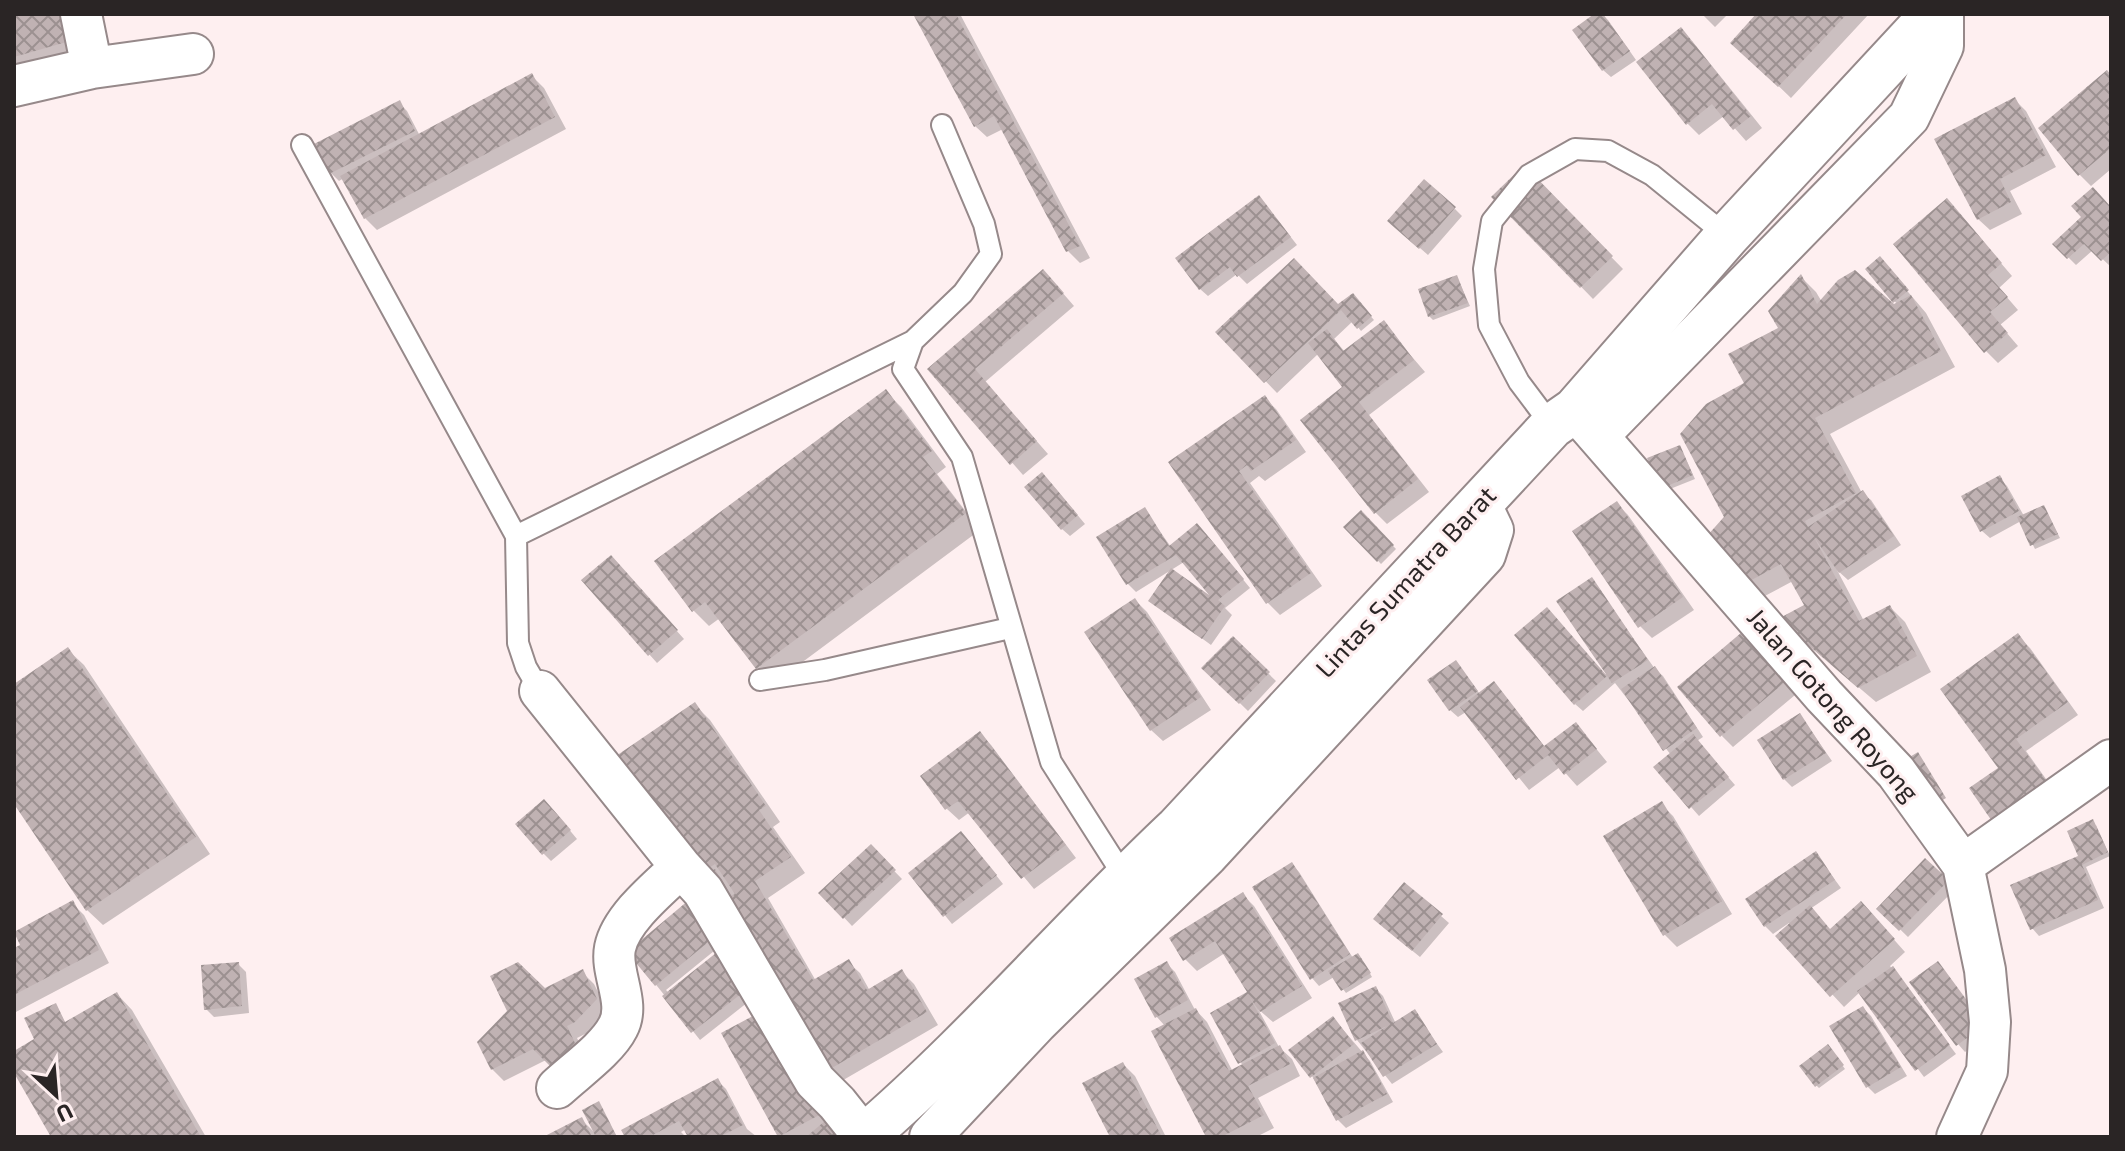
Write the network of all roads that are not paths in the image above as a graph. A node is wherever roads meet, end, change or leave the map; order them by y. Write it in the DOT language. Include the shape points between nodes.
graph roads {
  1 [pos="81,14"];
  2 [pos="1933,14"];
  3 [pos="1943,14"];
  4 [pos="193,54"];
  5 [pos="92,68"];
  6 [pos="14,86"];
  7 [pos="942,125"];
  8 [pos="302,145"];
  9 [pos="1727,236"];
  10 [pos="913,341"];
  11 [pos="1575,424"];
  12 [pos="516,536"];
  13 [pos="1010,628"];
  14 [pos="760,680"];
  15 [pos="540,691"];
  16 [pos="2111,760"];
  17 [pos="1193,842"];
  18 [pos="1963,865"];
  19 [pos="681,867"];
  20 [pos="1125,878"];
  21 [pos="1024,1010"];
  22 [pos="557,1088"];
  23 [pos="864,1137"];
  24 [pos="930,1137"];
  25 [pos="1957,1137"];
  1 -- 5 [label="street"];
  2 -- 9 [label="highway, Lintas Sumatra Barat"];
  3 -- 11 [label="street" via="1943,46 1909,117"];
  4 -- 5 [label="street"];
  5 -- 6 [label="street"];
  7 -- 10 [label="lane" via="984,224 991,254 963,293"];
  8 -- 12 [label="lane"];
  9 -- 11 [label="highway, Lintas Sumatra Barat"];
  9 -- 11 [label="lane" via="1652,175 1608,151 1575,149 1529,175 1492,221 1484,269 1489,325 1519,382"];
  10 -- 12 [label="lane"];
  10 -- 13 [label="lane" via="903,369 962,457"];
  11 -- 17 [label="highway, Lintas Sumatra Barat" via="1480,503"];
  11 -- 18 [label="street, Jalan Gotong Royong" via="1896,772"];
  12 -- 15 [label="lane" via="518,643"];
  13 -- 14 [label="lane"];
  13 -- 20 [label="lane" via="1051,762"];
  15 -- 19 [label="street"];
  16 -- 18 [label="street"];
  17 -- 20 [label="highway, Lintas Sumatra Barat"];
  17 -- 21 [label="street"];
  18 -- 25 [label="street, Jalan Gotong Royong" via="1990,1022 1987,1071"];
  19 -- 22 [label="street" via="643,903 615,949 620,1025"];
  19 -- 23 [label="street" via="718,914 815,1081"];
  20 -- 21 [label="highway, Lintas Sumatra Barat"];
  21 -- 23 [label="highway, Lintas Sumatra Barat"];
  21 -- 24 [label="street"];
}
